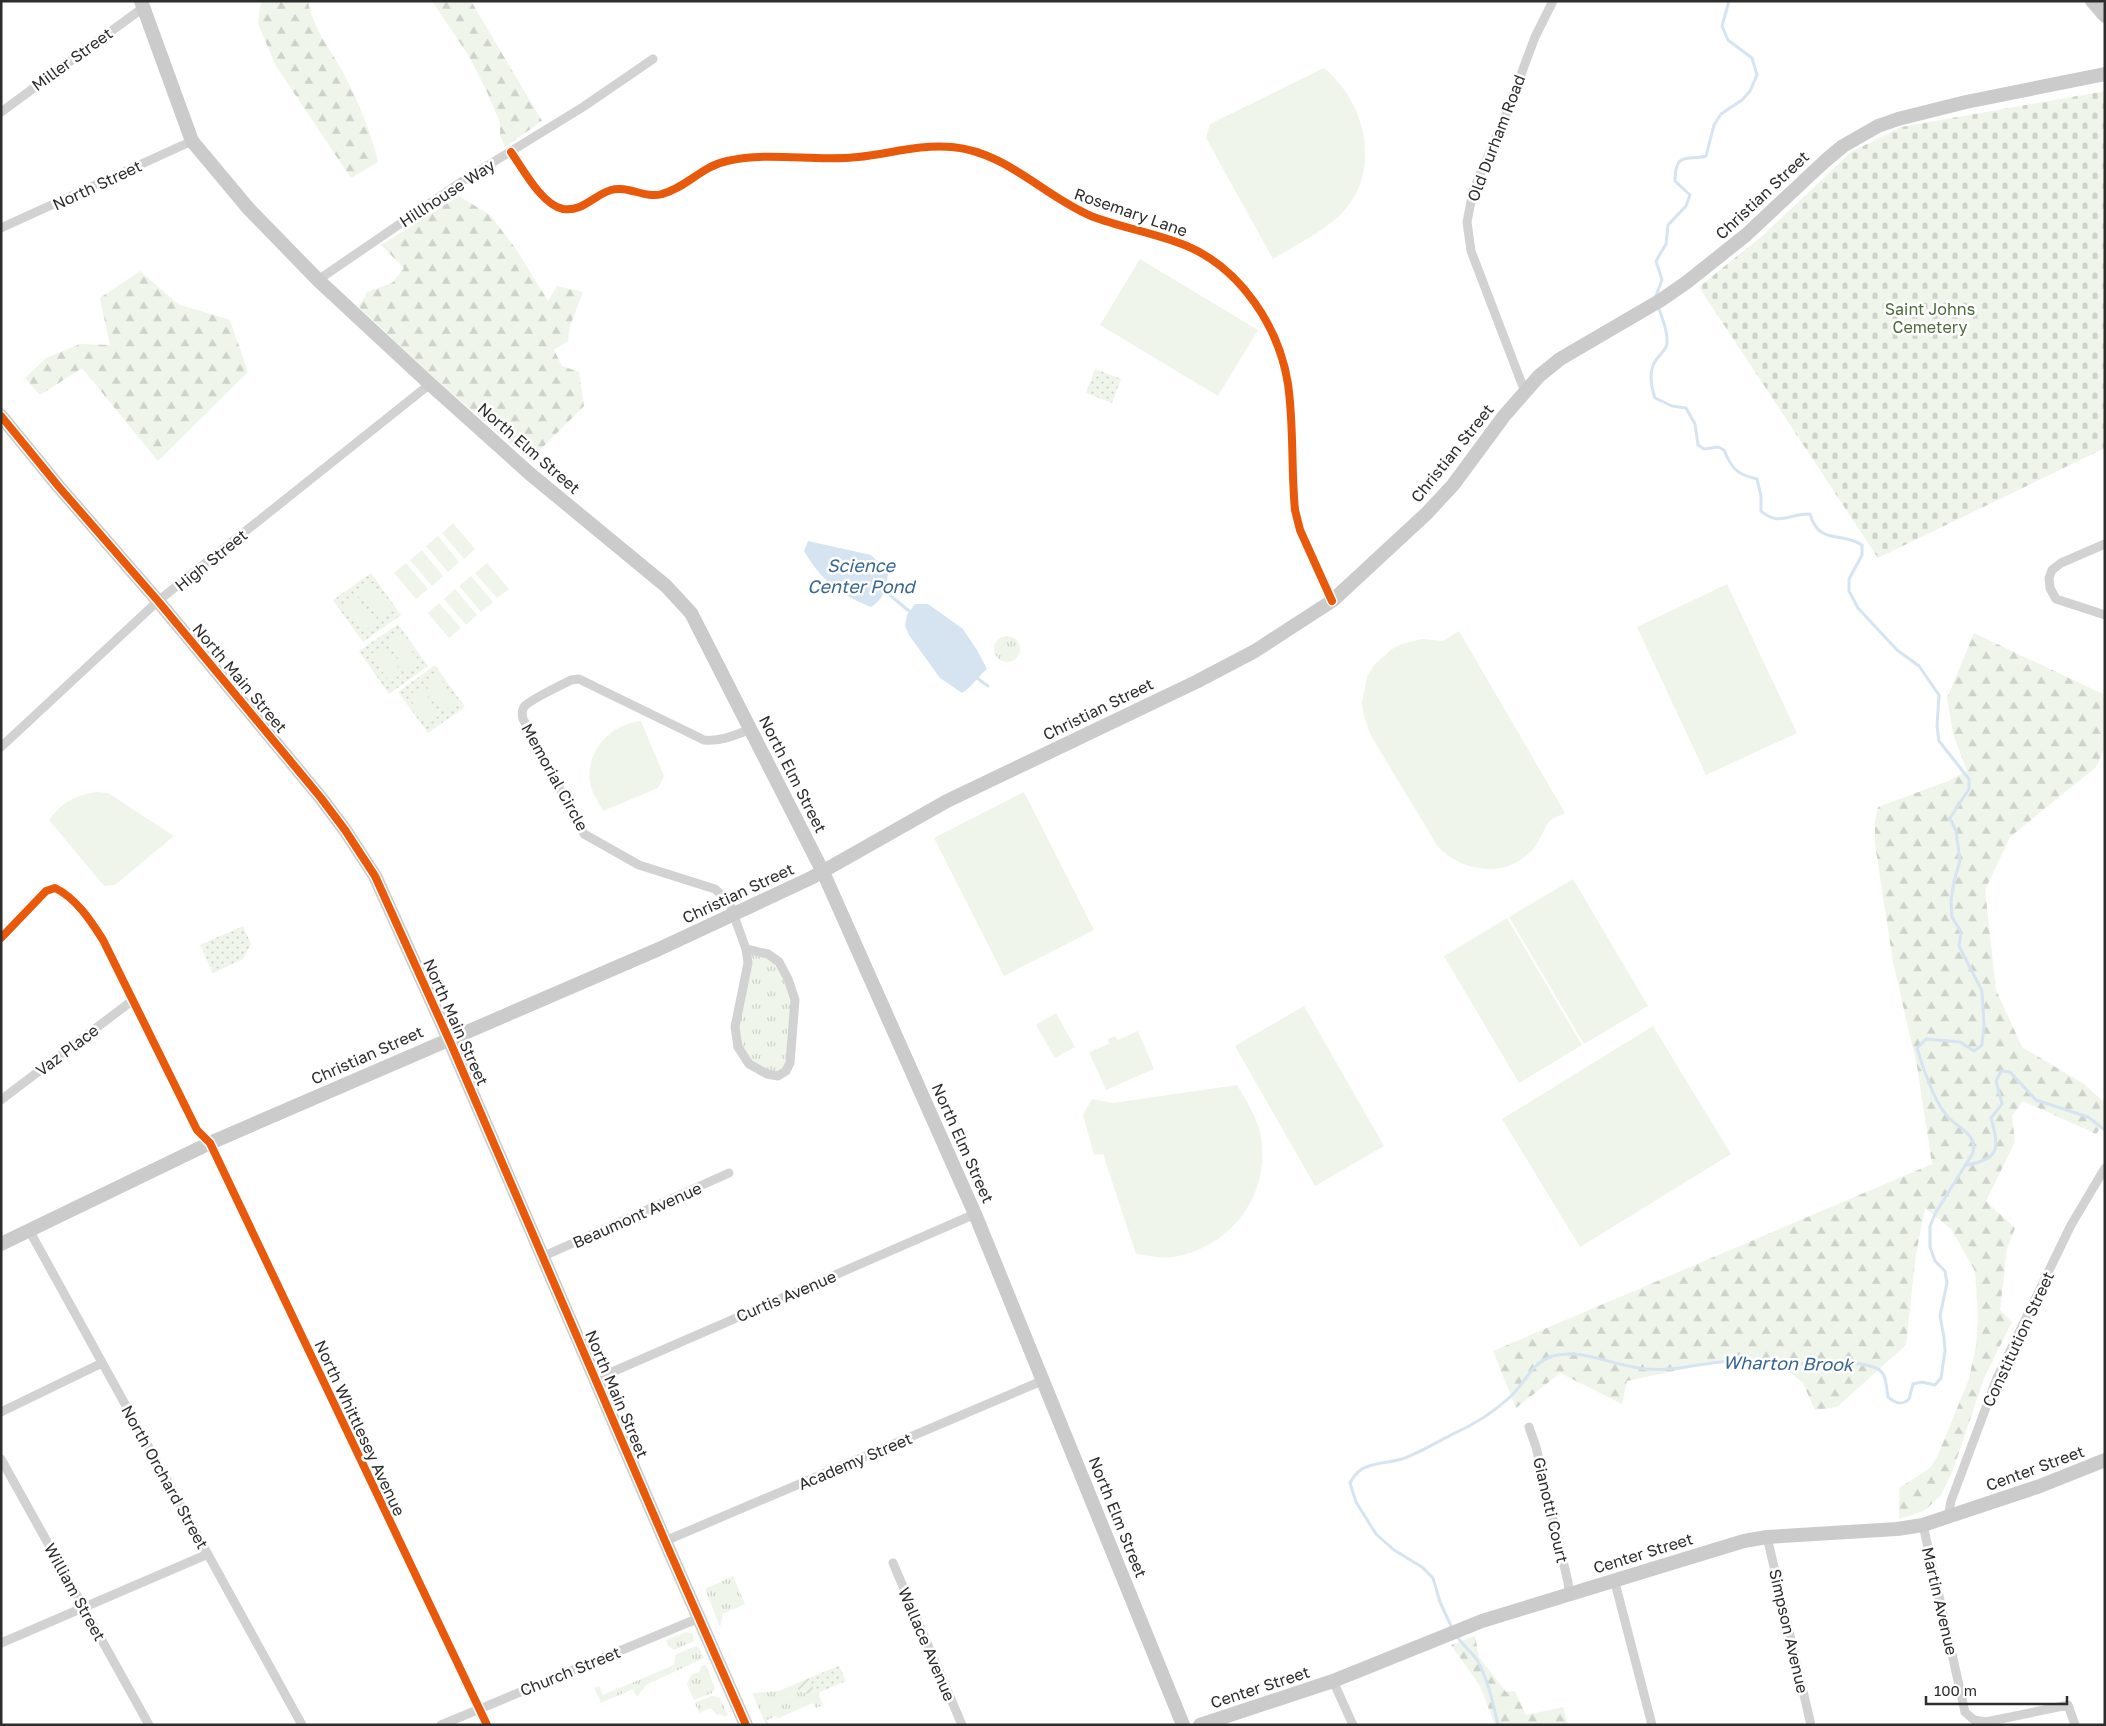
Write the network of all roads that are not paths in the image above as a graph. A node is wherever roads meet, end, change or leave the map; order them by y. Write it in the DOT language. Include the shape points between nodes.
graph roads {
  1 [pos="1553,1"];
  2 [pos="2092,1"];
  3 [pos="142,4"];
  4 [pos="2105,16"];
  5 [pos="654,59"];
  6 [pos="2105,74"];
  7 [pos="1,112"];
  8 [pos="192,141"];
  9 [pos="511,152"];
  10 [pos="1,228"];
  11 [pos="318,280"];
  12 [pos="430,384"];
  13 [pos="1525,392"];
  14 [pos="1,416"];
  15 [pos="2105,544"];
  16 [pos="1332,601"];
  17 [pos="158,602"];
  18 [pos="2105,615"];
  19 [pos="751,729"];
  20 [pos="1,746"];
  21 [pos="823,872"];
  22 [pos="734,913"];
  23 [pos="1,938"];
  24 [pos="746,949"];
  25 [pos="133,1000"];
  26 [pos="449,1038"];
  27 [pos="1,1100"];
  28 [pos="210,1143"];
  29 [pos="2105,1168"];
  30 [pos="729,1173"];
  31 [pos="976,1214"];
  32 [pos="29,1230"];
  33 [pos="1,1244"];
  34 [pos="544,1256"];
  35 [pos="102,1363"];
  36 [pos="596,1379"];
  37 [pos="1044,1380"];
  38 [pos="1,1412"];
  39 [pos="1529,1427"];
  40 [pos="1,1459"];
  41 [pos="2105,1460"];
  42 [pos="1948,1517"];
  43 [pos="1923,1525"];
  44 [pos="1767,1537"];
  45 [pos="665,1541"];
  46 [pos="208,1554"];
  47 [pos="893,1563"];
  48 [pos="1614,1579"];
  49 [pos="1569,1594"];
  50 [pos="83,1606"];
  51 [pos="699,1618"];
  52 [pos="1,1643"];
  53 [pos="1333,1681"];
  54 [pos="480,1708"];
  55 [pos="149,1725"];
  56 [pos="302,1725"];
  57 [pos="441,1725"];
  58 [pos="487,1725"];
  59 [pos="746,1725"];
  60 [pos="962,1725"];
  61 [pos="1183,1725"];
  62 [pos="1200,1725"];
  63 [pos="1352,1725"];
  64 [pos="1652,1725"];
  65 [pos="1811,1725"];
  66 [pos="2075,1725"];
  1 -- 13 [label="street, Old Durham Road" via="1535,37 1473,191 1467,222 1472,251"];
  2 -- 4 [label="main road"];
  3 -- 7 [label="street, Miller Street"];
  3 -- 8 [label="main road, North Elm Street"];
  5 -- 9 [label="street, Hillhouse Way"];
  6 -- 13 [label="main road, Christian Street" via="1966,102 1878,126 1843,146 1825,161 1715,262 1656,304 1560,359"];
  8 -- 10 [label="street, North Street"];
  8 -- 11 [label="main road, North Elm Street" via="248,208"];
  9 -- 11 [label="street, Hillhouse Way" via="464,180"];
  9 -- 16 [label="street, Rosemary Lane" via="548,202 570,209 588,204 613,189 652,196 662,194 674,190 702,170 744,157 858,157 928,146 974,150 1007,164 1073,208 1189,246 1239,282 1270,328 1281,355 1288,384 1295,510 1300,530"];
  11 -- 12 [label="main road, North Elm Street"];
  12 -- 17 [label="street, High Street"];
  12 -- 19 [label="main road, North Elm Street" via="529,473 678,597 691,613"];
  13 -- 16 [label="main road, Christian Street" via="1469,466 1427,513"];
  14 -- 17 [label="main road, North Main Street"];
  15 -- 18 [label="street" via="2061,563 2052,570 2049,578 2056,599"];
  16 -- 21 [label="main road, Christian Street" via="1255,651 947,802"];
  17 -- 20 [label="street, High Street"];
  17 -- 26 [label="main road, North Main Street" via="345,830 375,876"];
  19 -- 21 [label="main road, North Elm Street"];
  19 -- 22 [label="street, Memorial Circle" via="720,740 704,740 579,679 531,702 524,707 522,714 584,834 639,865 716,890 729,902"];
  21 -- 22 [label="main road, Christian Street"];
  21 -- 31 [label="main road, North Elm Street"];
  22 -- 24 [label="street"];
  22 -- 26 [label="main road, Christian Street" via="659,949"];
  23 -- 25 [label="street, North Whittlesey Avenue" via="46,891 55,888 88,917"];
  24 -- 24 [label="street" via="748,963 735,1027 736,1038 749,1064 778,1076 790,1063 795,1000 779,962 768,954"];
  25 -- 27 [label="street, Vaz Place"];
  25 -- 28 [label="street, North Whittlesey Avenue" via="197,1130"];
  26 -- 28 [label="main road, Christian Street"];
  26 -- 34 [label="main road, North Main Street"];
  28 -- 32 [label="main road, Christian Street"];
  28 -- 54 [label="street, North Whittlesey Avenue"];
  29 -- 42 [label="street, Constitution Street" via="2071,1225 1998,1378 1951,1500"];
  30 -- 34 [label="street, Beaumont Avenue"];
  31 -- 36 [label="street, Curtis Avenue"];
  31 -- 37 [label="main road, North Elm Street"];
  32 -- 33 [label="main road, Christian Street"];
  32 -- 35 [label="street, North Orchard Street"];
  34 -- 36 [label="main road, North Main Street"];
  35 -- 38 [label="street"];
  35 -- 46 [label="street, North Orchard Street"];
  36 -- 45 [label="main road, North Main Street"];
  37 -- 45 [label="street, Academy Street"];
  37 -- 61 [label="main road, North Elm Street"];
  39 -- 49 [label="street, Gianotti Court"];
  40 -- 50 [label="street, William Street"];
  41 -- 42 [label="main road, Center Street"];
  42 -- 43 [label="main road, Center Street"];
  43 -- 44 [label="main road, Center Street"];
  43 -- 66 [label="street, Martin Avenue" via="1965,1712 1974,1720 1986,1722 2068,1705"];
  44 -- 48 [label="main road, Center Street"];
  44 -- 65 [label="street, Simpson Avenue"];
  45 -- 51 [label="main road, North Main Street"];
  46 -- 50 [label="street"];
  46 -- 56 [label="street, North Orchard Street"];
  47 -- 60 [label="street, Wallace Avenue"];
  48 -- 49 [label="main road, Center Street"];
  48 -- 64 [label="street"];
  49 -- 53 [label="main road, Center Street" via="1446,1634"];
  50 -- 52 [label="street"];
  50 -- 55 [label="street, William Street"];
  51 -- 54 [label="street, Church Street"];
  51 -- 59 [label="main road, North Main Street"];
  53 -- 62 [label="main road, Center Street"];
  53 -- 63 [label="street"];
  54 -- 57 [label="street, Church Street"];
  54 -- 58 [label="street, North Whittlesey Avenue"];
}
